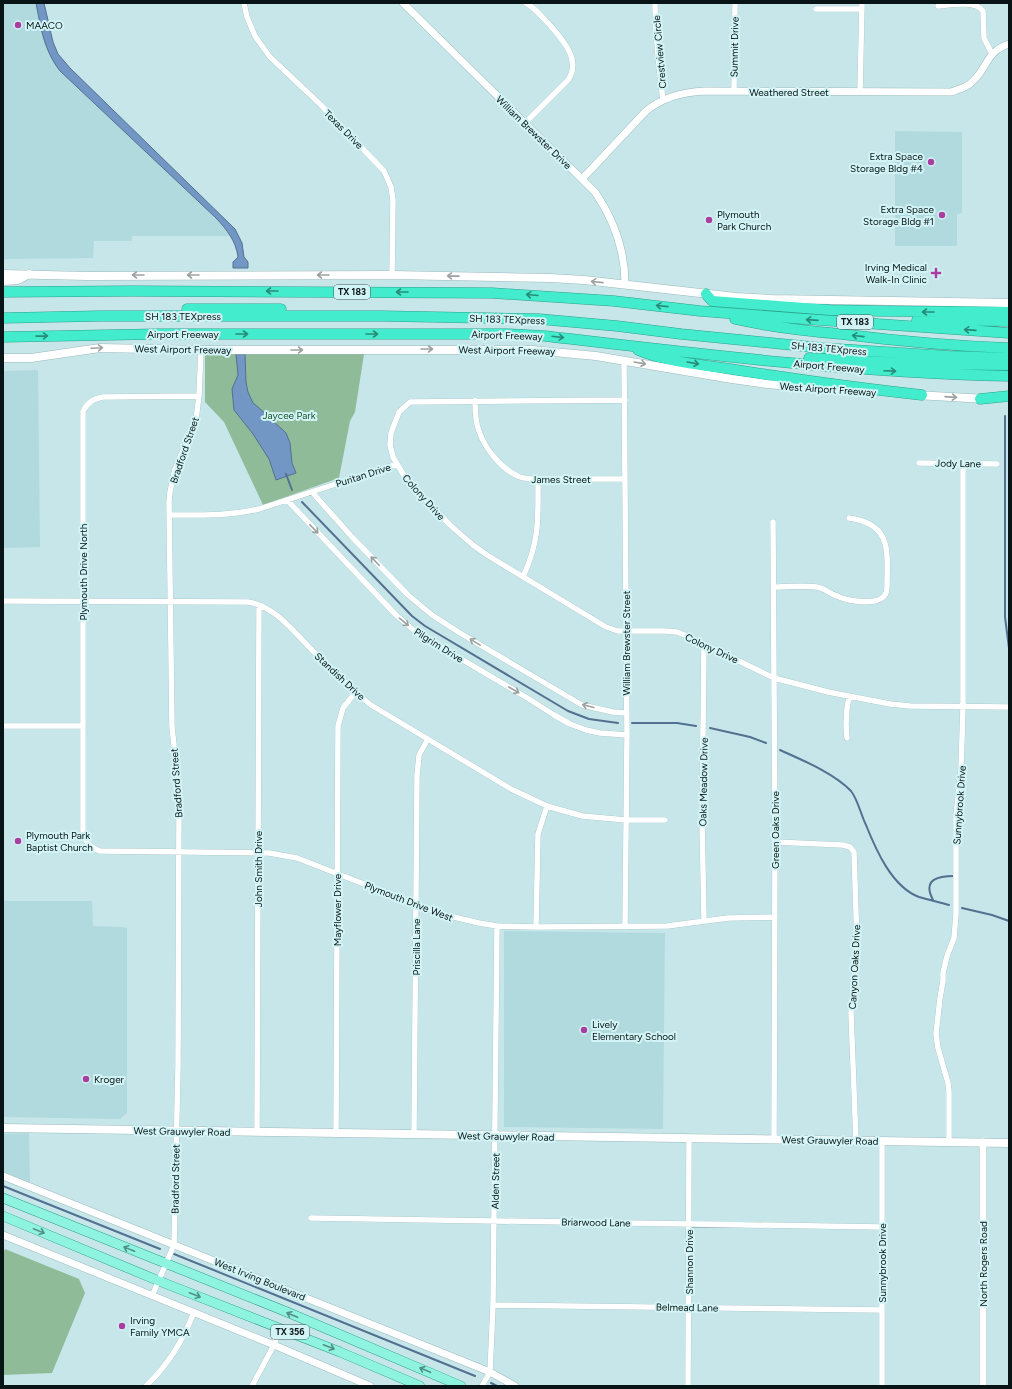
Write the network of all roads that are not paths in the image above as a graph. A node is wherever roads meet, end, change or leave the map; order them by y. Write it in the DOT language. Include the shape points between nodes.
graph roads {
  1 [pos="244,3"];
  2 [pos="402,3"];
  3 [pos="526,3"];
  4 [pos="655,3"];
  5 [pos="735,3"];
  6 [pos="862,6"];
  7 [pos="938,6"];
  8 [pos="816,9"];
  9 [pos="1009,44"];
  10 [pos="992,54"];
  11 [pos="734,91"];
  12 [pos="860,92"];
  13 [pos="663,100"];
  14 [pos="525,123"];
  15 [pos="582,179"];
  16 [pos="3,274"];
  17 [pos="30,274"];
  18 [pos="392,275"];
  19 [pos="3,281"];
  20 [pos="624,284"];
  21 [pos="3,292"];
  22 [pos="706,294"];
  23 [pos="1009,303"];
  24 [pos="700,310"];
  25 [pos="3,311"];
  26 [pos="1009,312"];
  27 [pos="3,318"];
  28 [pos="1009,321"];
  29 [pos="873,324"];
  30 [pos="1009,333"];
  31 [pos="3,337"];
  32 [pos="629,346"];
  33 [pos="1009,348"];
  34 [pos="201,350"];
  35 [pos="3,353"];
  36 [pos="1009,353"];
  37 [pos="40,356"];
  38 [pos="3,358"];
  39 [pos="740,358"];
  40 [pos="1009,358"];
  41 [pos="624,360"];
  42 [pos="1009,365"];
  43 [pos="1009,376"];
  44 [pos="922,395"];
  45 [pos="199,396"];
  46 [pos="1009,396"];
  47 [pos="980,399"];
  48 [pos="1009,399"];
  49 [pos="625,400"];
  50 [pos="475,401"];
  51 [pos="918,463"];
  52 [pos="963,463"];
  53 [pos="397,464"];
  54 [pos="997,464"];
  55 [pos="624,479"];
  56 [pos="538,480"];
  57 [pos="312,492"];
  58 [pos="287,500"];
  59 [pos="169,515"];
  60 [pos="849,518"];
  61 [pos="773,522"];
  62 [pos="523,576"];
  63 [pos="774,586"];
  64 [pos="3,601"];
  65 [pos="83,601"];
  66 [pos="170,601"];
  67 [pos="259,605"];
  68 [pos="626,632"];
  69 [pos="704,644"];
  70 [pos="774,678"];
  71 [pos="355,693"];
  72 [pos="849,696"];
  73 [pos="963,706"];
  74 [pos="1009,707"];
  75 [pos="627,713"];
  76 [pos="3,726"];
  77 [pos="83,726"];
  78 [pos="627,735"];
  79 [pos="847,738"];
  80 [pos="428,739"];
  81 [pos="547,806"];
  82 [pos="626,820"];
  83 [pos="665,820"];
  84 [pos="775,842"];
  85 [pos="96,849"];
  86 [pos="179,852"];
  87 [pos="259,853"];
  88 [pos="337,873"];
  89 [pos="416,904"];
  90 [pos="775,917"];
  91 [pos="704,920"];
  92 [pos="497,926"];
  93 [pos="625,926"];
  94 [pos="536,927"];
  95 [pos="3,1128"];
  96 [pos="176,1131"];
  97 [pos="257,1132"];
  98 [pos="336,1133"];
  99 [pos="414,1134"];
  100 [pos="495,1136"];
  101 [pos="689,1138"];
  102 [pos="774,1139"];
  103 [pos="856,1141"];
  104 [pos="882,1141"];
  105 [pos="949,1142"];
  106 [pos="983,1142"];
  107 [pos="1009,1143"];
  108 [pos="3,1176"];
  109 [pos="3,1198"];
  110 [pos="3,1216"];
  111 [pos="310,1218"];
  112 [pos="494,1221"];
  113 [pos="689,1224"];
  114 [pos="882,1227"];
  115 [pos="3,1235"];
  116 [pos="174,1245"];
  117 [pos="165,1264"];
  118 [pos="159,1281"];
  119 [pos="152,1296"];
  120 [pos="493,1305"];
  121 [pos="689,1307"];
  122 [pos="882,1310"];
  123 [pos="194,1312"];
  124 [pos="280,1328"];
  125 [pos="274,1345"];
  126 [pos="490,1372"];
  127 [pos="146,1386"];
  128 [pos="252,1386"];
  129 [pos="370,1386"];
  130 [pos="420,1386"];
  131 [pos="461,1386"];
  132 [pos="482,1386"];
  133 [pos="515,1386"];
  134 [pos="688,1386"];
  135 [pos="882,1386"];
  136 [pos="983,1386"];
  1 -- 18 [label="street, Texas Drive" via="255,36 270,57 384,171 391,187 392,200"];
  2 -- 14 [label="street, William Brewster Drive"];
  3 -- 14 [label="street" via="563,40 572,58 573,67 568,80"];
  4 -- 13 [label="street, Crestview Circle" via="656,51"];
  5 -- 11 [label="street, Summit Drive"];
  6 -- 8 [label="street"];
  6 -- 12 [label="street"];
  7 -- 10 [label="street" via="971,4 981,8 984,38"];
  9 -- 10 [label="street, Weathered Street"];
  10 -- 12 [label="street, Weathered Street" via="973,82 951,92"];
  11 -- 12 [label="street, Weathered Street"];
  11 -- 13 [label="street, Weathered Street" via="690,92"];
  13 -- 15 [label="street, Weathered Street" via="646,111"];
  14 -- 15 [label="street, William Brewster Drive"];
  15 -- 20 [label="street, William Brewster Drive" via="603,203 617,233 624,264"];
  16 -- 17 [label="main road"];
  18 -- 17 [label="main road, one-way"];
  17 -- 19 [label="main road" via="18,280"];
  20 -- 18 [label="main road, one-way" via="550,278"];
  20 -- 22 [label="main road"];
  24 -- 21 [label="highway, TX 183, one-way" via="492,292"];
  22 -- 23 [label="main road" via="772,299"];
  26 -- 22 [label="highway, one-way" via="830,310 712,301"];
  29 -- 24 [label="highway, TX 183, one-way"];
  33 -- 24 [label="highway, one-way" via="904,342 821,332 749,322"];
  25 -- 36 [label="highway, SH 183 TEXpress" via="380,309 512,313 565,316 818,342"];
  27 -- 40 [label="highway, SH 183 TEXpress" via="382,316 539,319 807,347"];
  28 -- 29 [label="highway" via="888,320"];
  30 -- 29 [label="highway, TX 183, one-way"];
  31 -- 32 [label="highway, Airport Freeway, one-way" via="160,334 506,334"];
  32 -- 39 [label="highway, Airport Freeway"];
  32 -- 44 [label="highway, one-way" via="650,356 709,366 817,383"];
  37 -- 34 [label="main road, West Airport Freeway, one-way" via="100,348"];
  34 -- 41 [label="main road, West Airport Freeway, one-way" via="532,350"];
  34 -- 45 [label="street, Bradford Street"];
  35 -- 37 [label="main road"];
  37 -- 38 [label="main road, West Airport Freeway"];
  39 -- 42 [label="highway" via="767,354 868,362"];
  39 -- 43 [label="highway, Airport Freeway, one-way" via="876,370"];
  41 -- 44 [label="main road, West Airport Freeway, one-way" via="767,384"];
  41 -- 49 [label="street, William Brewster Street"];
  44 -- 47 [label="main road, West Airport Freeway, one-way"];
  45 -- 59 [label="street, Bradford Street" via="196,419 172,480"];
  45 -- 65 [label="street, Plymouth Drive North" via="102,397 93,399 86,405 83,411"];
  46 -- 47 [label="highway"];
  47 -- 48 [label="main road, West Airport Freeway"];
  49 -- 50 [label="street, Puritan Drive"];
  49 -- 55 [label="street, William Brewster Street"];
  50 -- 53 [label="street, Puritan Drive" via="410,402 399,412 391,433 390,445"];
  50 -- 56 [label="street, James Street" via="479,431 492,454 516,475"];
  51 -- 52 [label="street, Jody Lane"];
  52 -- 54 [label="street, Jody Lane"];
  52 -- 73 [label="street, Sunnybrook Drive"];
  53 -- 57 [label="street, Puritan Drive"];
  53 -- 62 [label="street, Colony Drive" via="406,479 463,537 487,555"];
  55 -- 56 [label="street, James Street"];
  55 -- 68 [label="street, William Brewster Street"];
  56 -- 62 [label="street" via="537,537"];
  57 -- 58 [label="street, Puritan Drive"];
  75 -- 57 [label="street, one-way" via="582,705 432,615 408,595"];
  58 -- 59 [label="street, Puritan Drive" via="237,514"];
  58 -- 78 [label="street, Pilgrim Drive, one-way" via="396,615 417,633 570,724 586,730"];
  59 -- 66 [label="street, Bradford Street"];
  60 -- 63 [label="street" via="870,524 885,542 887,587 882,598 870,601 850,600 817,587"];
  61 -- 63 [label="street, Green Oaks Drive"];
  62 -- 68 [label="street, Colony Drive" via="606,627"];
  63 -- 70 [label="street, Green Oaks Drive"];
  64 -- 65 [label="street, Standish Drive"];
  65 -- 66 [label="street, Standish Drive"];
  65 -- 77 [label="street, Plymouth Drive North"];
  66 -- 67 [label="street, Standish Drive" via="248,602"];
  66 -- 86 [label="street, Bradford Street" via="172,727 178,782"];
  67 -- 71 [label="street, Standish Drive" via="279,617"];
  67 -- 87 [label="street, John Smith Drive"];
  68 -- 69 [label="street, Colony Drive" via="677,632"];
  68 -- 75 [label="street, William Brewster Street"];
  69 -- 70 [label="street, Colony Drive"];
  69 -- 91 [label="street, Oaks Meadow Drive"];
  70 -- 72 [label="street, Colony Drive"];
  70 -- 84 [label="street, Green Oaks Drive"];
  71 -- 80 [label="street, Standish Drive"];
  71 -- 88 [label="street, Mayflower Drive" via="343,708 338,726"];
  72 -- 73 [label="street, Colony Drive" via="910,706"];
  72 -- 79 [label="street"];
  73 -- 74 [label="street, Colony Drive"];
  73 -- 105 [label="street, Sunnybrook Drive" via="961,770 956,815 956,914 954,938 943,973 936,1034 949,1091"];
  75 -- 78 [label="street, William Brewster Street"];
  76 -- 77 [label="street"];
  77 -- 85 [label="street, Plymouth Drive North" via="83,833 88,844"];
  78 -- 82 [label="street, William Brewster Street"];
  80 -- 81 [label="street, Standish Drive" via="511,789"];
  80 -- 89 [label="street, Priscilla Lane" via="418,762"];
  81 -- 82 [label="street, Standish Drive" via="582,816"];
  81 -- 94 [label="street" via="538,834"];
  82 -- 83 [label="street, Standish Drive"];
  82 -- 93 [label="street, William Brewster Street"];
  84 -- 90 [label="street, Green Oaks Drive"];
  84 -- 103 [label="street, Canyon Oaks Drive" via="842,845 850,847 854,852 857,944 851,1013"];
  85 -- 86 [label="street, Plymouth Drive West"];
  86 -- 87 [label="street, Plymouth Drive West"];
  86 -- 96 [label="street, Bradford Street"];
  87 -- 88 [label="street, Plymouth Drive West" via="290,856"];
  87 -- 97 [label="street, John Smith Drive"];
  88 -- 89 [label="street, Plymouth Drive West"];
  88 -- 98 [label="street, Mayflower Drive"];
  89 -- 92 [label="street, Plymouth Drive West" via="456,918"];
  89 -- 99 [label="street, Priscilla Lane"];
  90 -- 91 [label="street, Plymouth Drive West"];
  90 -- 102 [label="street, Green Oaks Drive"];
  91 -- 93 [label="street, Plymouth Drive West" via="667,926"];
  92 -- 94 [label="street, Plymouth Drive West"];
  92 -- 100 [label="street, Alden Street"];
  93 -- 94 [label="street, Plymouth Drive West"];
  95 -- 96 [label="main road, West Grauwyler Road"];
  96 -- 97 [label="main road, West Grauwyler Road"];
  96 -- 116 [label="street, Bradford Street"];
  97 -- 98 [label="main road, West Grauwyler Road"];
  98 -- 99 [label="main road, West Grauwyler Road"];
  99 -- 100 [label="main road, West Grauwyler Road"];
  100 -- 101 [label="main road, West Grauwyler Road"];
  100 -- 112 [label="street, Alden Street"];
  101 -- 102 [label="main road, West Grauwyler Road"];
  101 -- 113 [label="street, Shannon Drive"];
  102 -- 103 [label="main road, West Grauwyler Road"];
  103 -- 104 [label="main road, West Grauwyler Road"];
  104 -- 105 [label="main road, West Grauwyler Road"];
  104 -- 114 [label="street, Sunnybrook Drive"];
  105 -- 106 [label="main road, West Grauwyler Road"];
  106 -- 107 [label="main road, West Grauwyler Road"];
  106 -- 136 [label="street, North Rogers Road"];
  108 -- 116 [label="street, West Irving Boulevard"];
  117 -- 109 [label="main road, West Irving Boulevard / TX 356, one-way"];
  110 -- 118 [label="main road, TX 356, one-way"];
  111 -- 112 [label="street, Briarwood Lane"];
  112 -- 113 [label="street, Briarwood Lane"];
  112 -- 120 [label="street, Alden Street"];
  113 -- 114 [label="street, Briarwood Lane"];
  113 -- 121 [label="street, Shannon Drive"];
  114 -- 122 [label="street, Sunnybrook Drive"];
  115 -- 119 [label="street"];
  116 -- 117 [label="street"];
  116 -- 126 [label="street, West Irving Boulevard"];
  117 -- 118 [label="street"];
  131 -- 117 [label="main road, West Irving Boulevard / TX 356, one-way" via="287,1312"];
  118 -- 119 [label="street"];
  118 -- 124 [label="main road, TX 356, one-way"];
  119 -- 123 [label="street"];
  120 -- 121 [label="street, Belmead Lane"];
  120 -- 126 [label="street, Alden Street"];
  121 -- 122 [label="street, Belmead Lane"];
  121 -- 134 [label="street, Shannon Drive"];
  122 -- 135 [label="street, Sunnybrook Drive"];
  123 -- 125 [label="street"];
  123 -- 127 [label="street" via="170,1359"];
  124 -- 125 [label="street"];
  124 -- 130 [label="main road, TX 356, one-way"];
  125 -- 128 [label="street"];
  125 -- 129 [label="street"];
  126 -- 132 [label="street, Alden Street"];
  126 -- 133 [label="street, West Irving Boulevard"];
}
